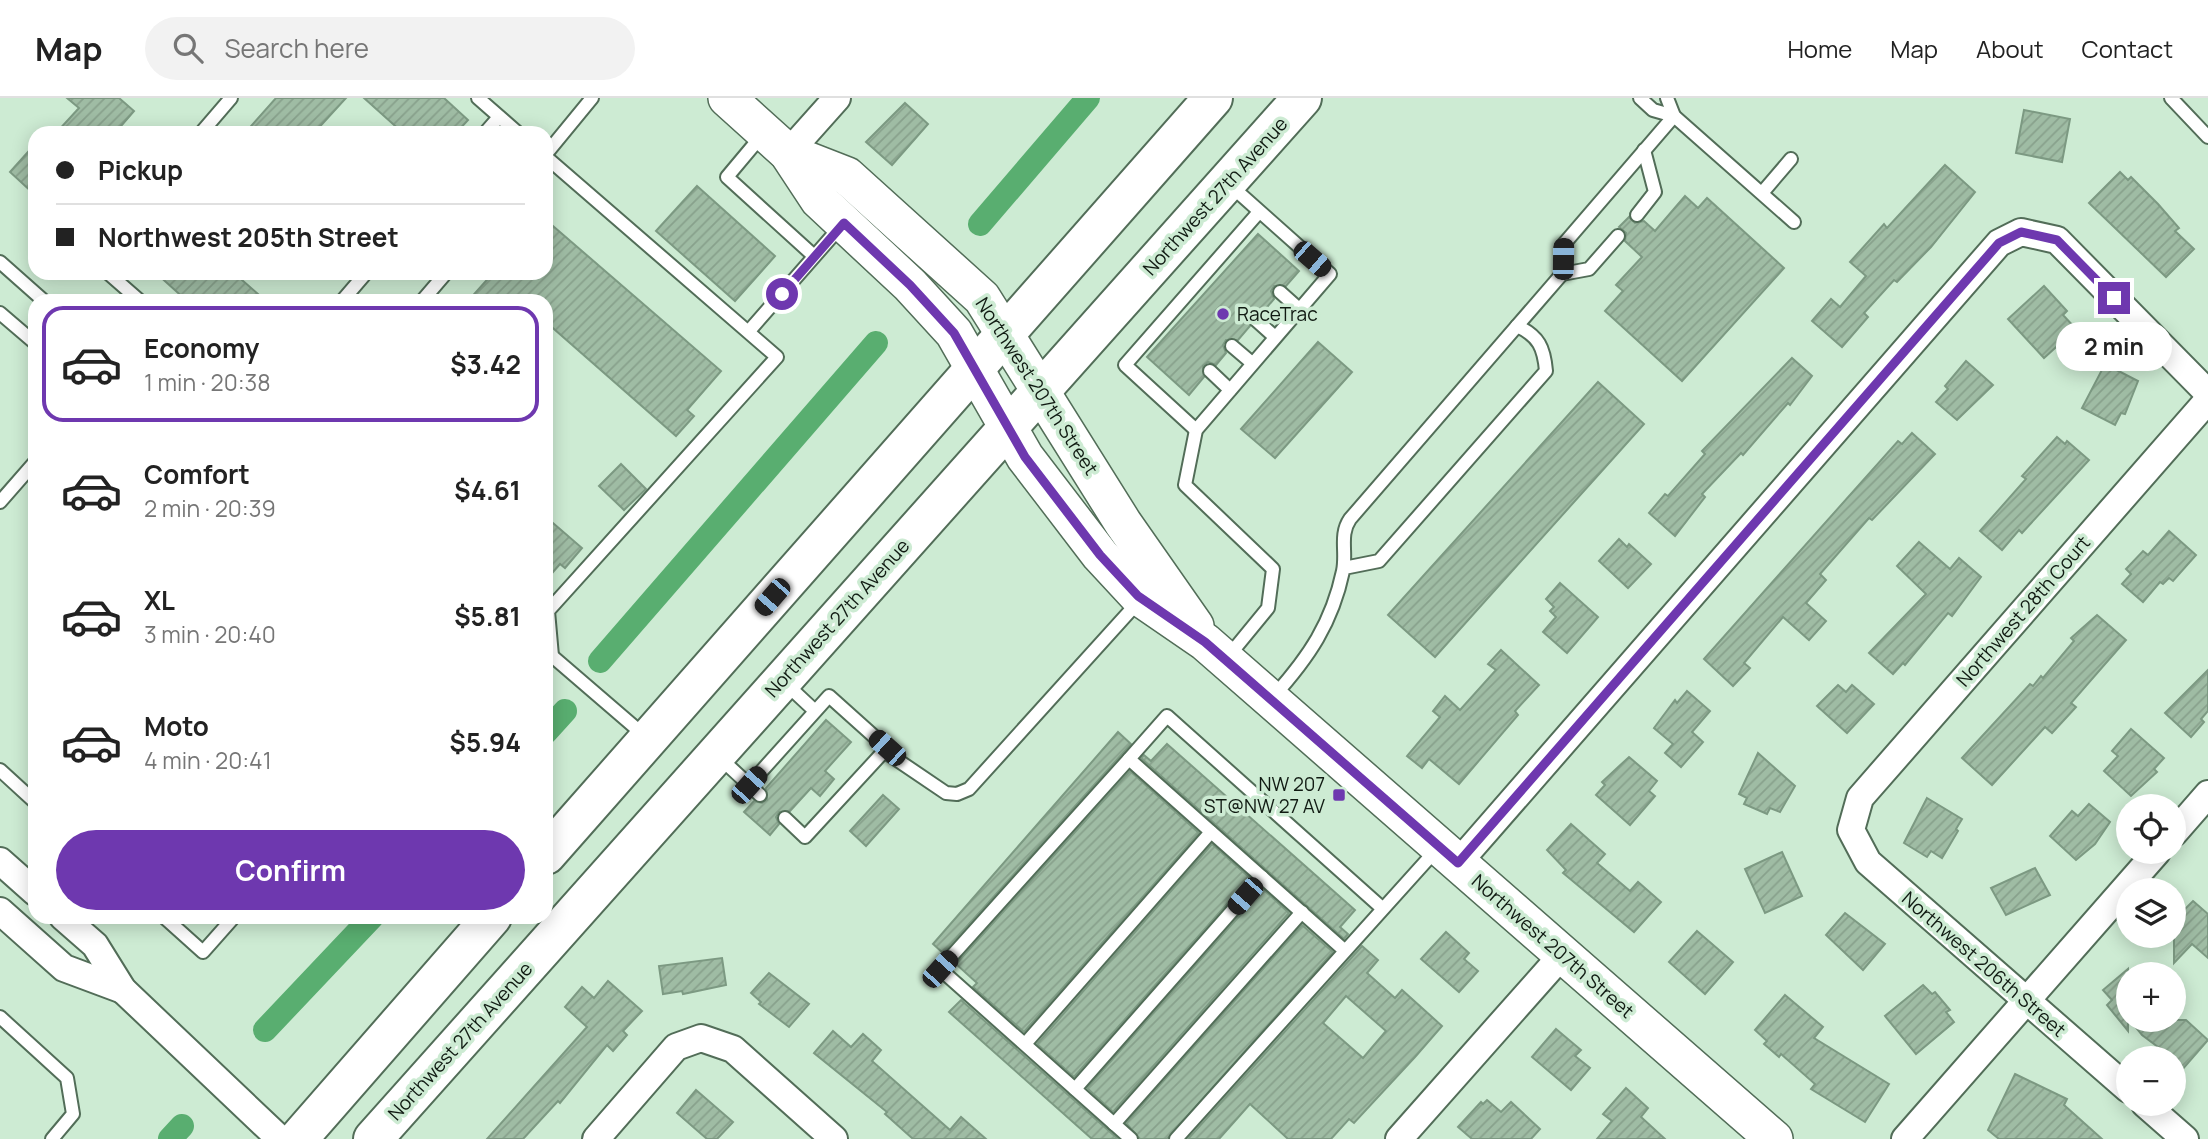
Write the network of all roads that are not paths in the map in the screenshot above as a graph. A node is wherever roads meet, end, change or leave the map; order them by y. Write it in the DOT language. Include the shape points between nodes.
graph roads {
  1 [pos="231,98"];
  2 [pos="478,98"];
  3 [pos="592,98"];
  4 [pos="727,98"];
  5 [pos="836,98"];
  6 [pos="1213,98"];
  7 [pos="1302,98"];
  8 [pos="1640,98"];
  9 [pos="1667,98"];
  10 [pos="2171,98"];
  11 [pos="1674,116"];
  12 [pos="499,117"];
  13 [pos="207,126"];
  14 [pos="491,126"];
  15 [pos="510,126"];
  16 [pos="2208,137"];
  17 [pos="777,142"];
  18 [pos="553,146"];
  19 [pos="1644,150"];
  20 [pos="1791,159"];
  21 [pos="553,161"];
  22 [pos="1227,183"];
  23 [pos="1762,193"];
  24 [pos="1259,212"];
  25 [pos="1637,215"];
  26 [pos="1794,222"];
  27 [pos="844,223"];
  28 [pos="1618,236"];
  29 [pos="814,257"];
  30 [pos="0,262"];
  31 [pos="1562,274"];
  32 [pos="116,280"];
  33 [pos="360,280"];
  34 [pos="440,280"];
  35 [pos="1280,292"];
  36 [pos="36,294"];
  37 [pos="132,294"];
  38 [pos="348,294"];
  39 [pos="428,294"];
  40 [pos="1299,309"];
  41 [pos="0,313"];
  42 [pos="1256,320"];
  43 [pos="1517,326"];
  44 [pos="749,331"];
  45 [pos="1005,333"];
  46 [pos="28,337"];
  47 [pos="1275,337"];
  48 [pos="1232,346"];
  49 [pos="1252,363"];
  50 [pos="974,367"];
  51 [pos="1210,371"];
  52 [pos="1230,390"];
  53 [pos="1041,391"];
  54 [pos="2208,393"];
  55 [pos="2208,400"];
  56 [pos="1008,428"];
  57 [pos="1196,430"];
  58 [pos="28,470"];
  59 [pos="0,502"];
  60 [pos="1344,568"];
  61 [pos="1142,598"];
  62 [pos="553,605"];
  63 [pos="1216,651"];
  64 [pos="553,658"];
  65 [pos="782,680"];
  66 [pos="1270,699"];
  67 [pos="816,711"];
  68 [pos="648,738"];
  69 [pos="884,751"];
  70 [pos="1129,759"];
  71 [pos="704,766"];
  72 [pos="0,770"];
  73 [pos="749,785"];
  74 [pos="2208,794"];
  75 [pos="760,795"];
  76 [pos="28,796"];
  77 [pos="785,818"];
  78 [pos="2186,819"];
  79 [pos="1851,830"];
  80 [pos="1211,832"];
  81 [pos="553,847"];
  82 [pos="1449,855"];
  83 [pos="0,861"];
  84 [pos="2146,864"];
  85 [pos="1262,877"];
  86 [pos="28,886"];
  87 [pos="1382,908"];
  88 [pos="0,911"];
  89 [pos="1302,912"];
  90 [pos="72,924"];
  91 [pos="172,924"];
  92 [pos="228,924"];
  93 [pos="486,924"];
  94 [pos="1344,950"];
  95 [pos="1563,954"];
  96 [pos="123,990"];
  97 [pos="2026,1001"];
  98 [pos="3,1025"];
  99 [pos="1025,1044"];
  100 [pos="2116,1079"];
  101 [pos="1075,1089"];
  102 [pos="2159,1116"];
  103 [pos="1114,1124"];
  104 [pos="52,1139"];
  105 [pos="279,1139"];
  106 [pos="298,1139"];
  107 [pos="373,1139"];
  108 [pos="596,1139"];
  109 [pos="834,1139"];
  110 [pos="1131,1139"];
  111 [pos="1176,1139"];
  112 [pos="1399,1139"];
  113 [pos="1774,1139"];
  114 [pos="1905,1139"];
  115 [pos="2185,1139"];
  1 -- 13 [label="lane"];
  2 -- 12 [label="lane"];
  3 -- 18 [label="lane"];
  4 -- 17 [label="street, Northwest 207th Street"];
  5 -- 17 [label="street"];
  6 -- 45 [label="main road"];
  7 -- 22 [label="main road, Northwest 27th Avenue"];
  8 -- 11 [label="lane" via="1653,110"];
  9 -- 11 [label="lane"];
  10 -- 16 [label="lane"];
  11 -- 19 [label="lane"];
  11 -- 23 [label="lane"];
  12 -- 14 [label="lane"];
  12 -- 15 [label="lane"];
  17 -- 27 [label="street, Northwest 207th Street" via="819,200"];
  17 -- 29 [label="lane" via="727,177"];
  17 -- 45 [label="street, Northwest 207th Street" via="846,176 982,298"];
  19 -- 25 [label="lane" via="1655,192"];
  19 -- 31 [label="lane" via="1563,244"];
  20 -- 23 [label="lane"];
  21 -- 44 [label="lane"];
  22 -- 24 [label="lane"];
  22 -- 53 [label="main road, Northwest 27th Avenue"];
  23 -- 26 [label="lane"];
  24 -- 40 [label="lane" via="1330,274"];
  24 -- 57 [label="lane" via="1233,252 1125,365"];
  27 -- 29 [label="lane"];
  27 -- 50 [label="street, Northwest 207th Street" via="954,333"];
  28 -- 31 [label="lane" via="1588,269"];
  29 -- 44 [label="lane"];
  30 -- 36 [label="lane"];
  31 -- 43 [label="lane"];
  32 -- 37 [label="lane"];
  33 -- 38 [label="lane"];
  34 -- 39 [label="lane"];
  35 -- 40 [label="lane"];
  40 -- 47 [label="lane"];
  41 -- 46 [label="lane"];
  42 -- 47 [label="lane"];
  43 -- 60 [label="lane" via="1350,519 1343,529"];
  43 -- 60 [label="lane" via="1533,333 1544,351 1546,371 1379,561"];
  44 -- 62 [label="lane" via="777,357"];
  45 -- 50 [label="main road"];
  45 -- 53 [label="street, Northwest 207th Street"];
  47 -- 49 [label="lane"];
  48 -- 49 [label="lane"];
  49 -- 52 [label="lane"];
  50 -- 56 [label="street, Northwest 207th Street"];
  50 -- 68 [label="main road"];
  51 -- 52 [label="lane"];
  52 -- 57 [label="lane"];
  53 -- 56 [label="main road, Northwest 27th Avenue"];
  53 -- 63 [label="street, Northwest 207th Street" via="1124,523"];
  54 -- 82 [label="street" via="2057,240 2021,232 1999,243"];
  55 -- 79 [label="street, Northwest 28th Court" via="1860,798"];
  56 -- 61 [label="street, Northwest 207th Street" via="1100,555"];
  56 -- 65 [label="main road, Northwest 27th Avenue"];
  57 -- 63 [label="lane" via="1185,485 1273,569 1268,608"];
  58 -- 59 [label="lane"];
  60 -- 66 [label="lane" via="1325,626 1308,658"];
  61 -- 63 [label="street, Northwest 207th Street"];
  61 -- 69 [label="lane" via="969,789 946,793"];
  63 -- 66 [label="street, Northwest 207th Street"];
  64 -- 68 [label="lane"];
  65 -- 67 [label="lane"];
  65 -- 71 [label="main road, Northwest 27th Avenue"];
  66 -- 82 [label="street, Northwest 207th Street"];
  67 -- 69 [label="lane" via="829,696 887,748"];
  67 -- 73 [label="lane"];
  68 -- 71 [label="main road"];
  68 -- 81 [label="main road"];
  69 -- 77 [label="lane" via="805,837"];
  70 -- 80 [label="lane"];
  70 -- 87 [label="lane" via="1167,716"];
  70 -- 99 [label="lane" via="940,969"];
  71 -- 73 [label="lane"];
  71 -- 107 [label="main road, Northwest 27th Avenue"];
  72 -- 76 [label="lane"];
  73 -- 75 [label="lane"];
  74 -- 78 [label="street"];
  79 -- 97 [label="street, Northwest 206th Street" via="1868,862"];
  80 -- 85 [label="lane"];
  80 -- 99 [label="lane"];
  82 -- 87 [label="lane"];
  82 -- 95 [label="street, Northwest 207th Street"];
  83 -- 86 [label="street"];
  84 -- 97 [label="street"];
  85 -- 89 [label="lane"];
  85 -- 101 [label="lane"];
  87 -- 94 [label="lane"];
  88 -- 96 [label="street" via="64,968"];
  89 -- 94 [label="lane"];
  89 -- 103 [label="lane"];
  90 -- 96 [label="street" via="95,945"];
  91 -- 92 [label="lane" via="202,952"];
  93 -- 106 [label="main road"];
  94 -- 111 [label="lane"];
  95 -- 112 [label="street"];
  95 -- 113 [label="street, Northwest 207th Street"];
  96 -- 105 [label="street"];
  97 -- 100 [label="street, Northwest 206th Street"];
  97 -- 114 [label="street"];
  98 -- 104 [label="lane" via="67,1078 73,1114"];
  99 -- 101 [label="lane"];
  101 -- 103 [label="lane"];
  102 -- 115 [label="street"];
  103 -- 110 [label="lane"];
  108 -- 109 [label="street" via="676,1047 701,1038 733,1049"];
}
